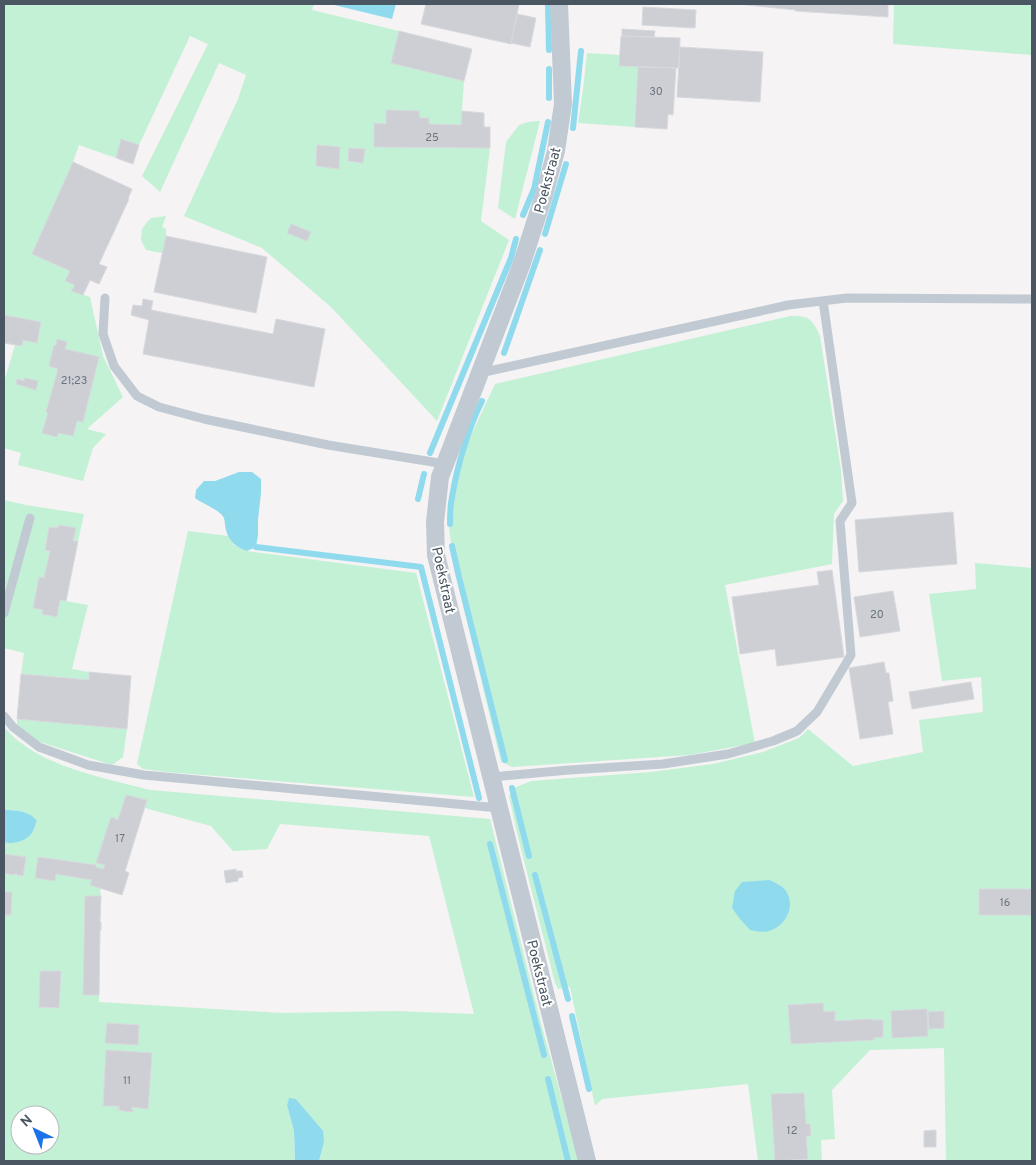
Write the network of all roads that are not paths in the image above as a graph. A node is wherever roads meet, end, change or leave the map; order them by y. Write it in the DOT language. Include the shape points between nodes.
graph roads {
  1 [pos="559,4"];
  2 [pos="105,298"];
  3 [pos="1032,299"];
  4 [pos="823,301"];
  5 [pos="480,373"];
  6 [pos="445,464"];
  7 [pos="30,518"];
  8 [pos="4,613"];
  9 [pos="4,716"];
  10 [pos="492,777"];
  11 [pos="499,808"];
  12 [pos="587,1161"];
  1 -- 5 [label="street, Poekstraat" via="563,104 556,151 522,263"];
  2 -- 6 [label="lane" via="103,334 114,366 137,396 159,407 328,445"];
  3 -- 4 [label="lane" via="847,298"];
  4 -- 5 [label="lane" via="788,305"];
  4 -- 10 [label="lane" via="852,503 840,522 851,655 816,712 797,731 728,754 663,764"];
  5 -- 6 [label="street, Poekstraat"];
  6 -- 10 [label="street, Poekstraat" via="440,477 435,522 436,554"];
  7 -- 8 [label="lane"];
  9 -- 11 [label="lane" via="13,728 39,748 88,765 144,775"];
  10 -- 11 [label="street, Poekstraat"];
  11 -- 12 [label="street, Poekstraat"];
}
